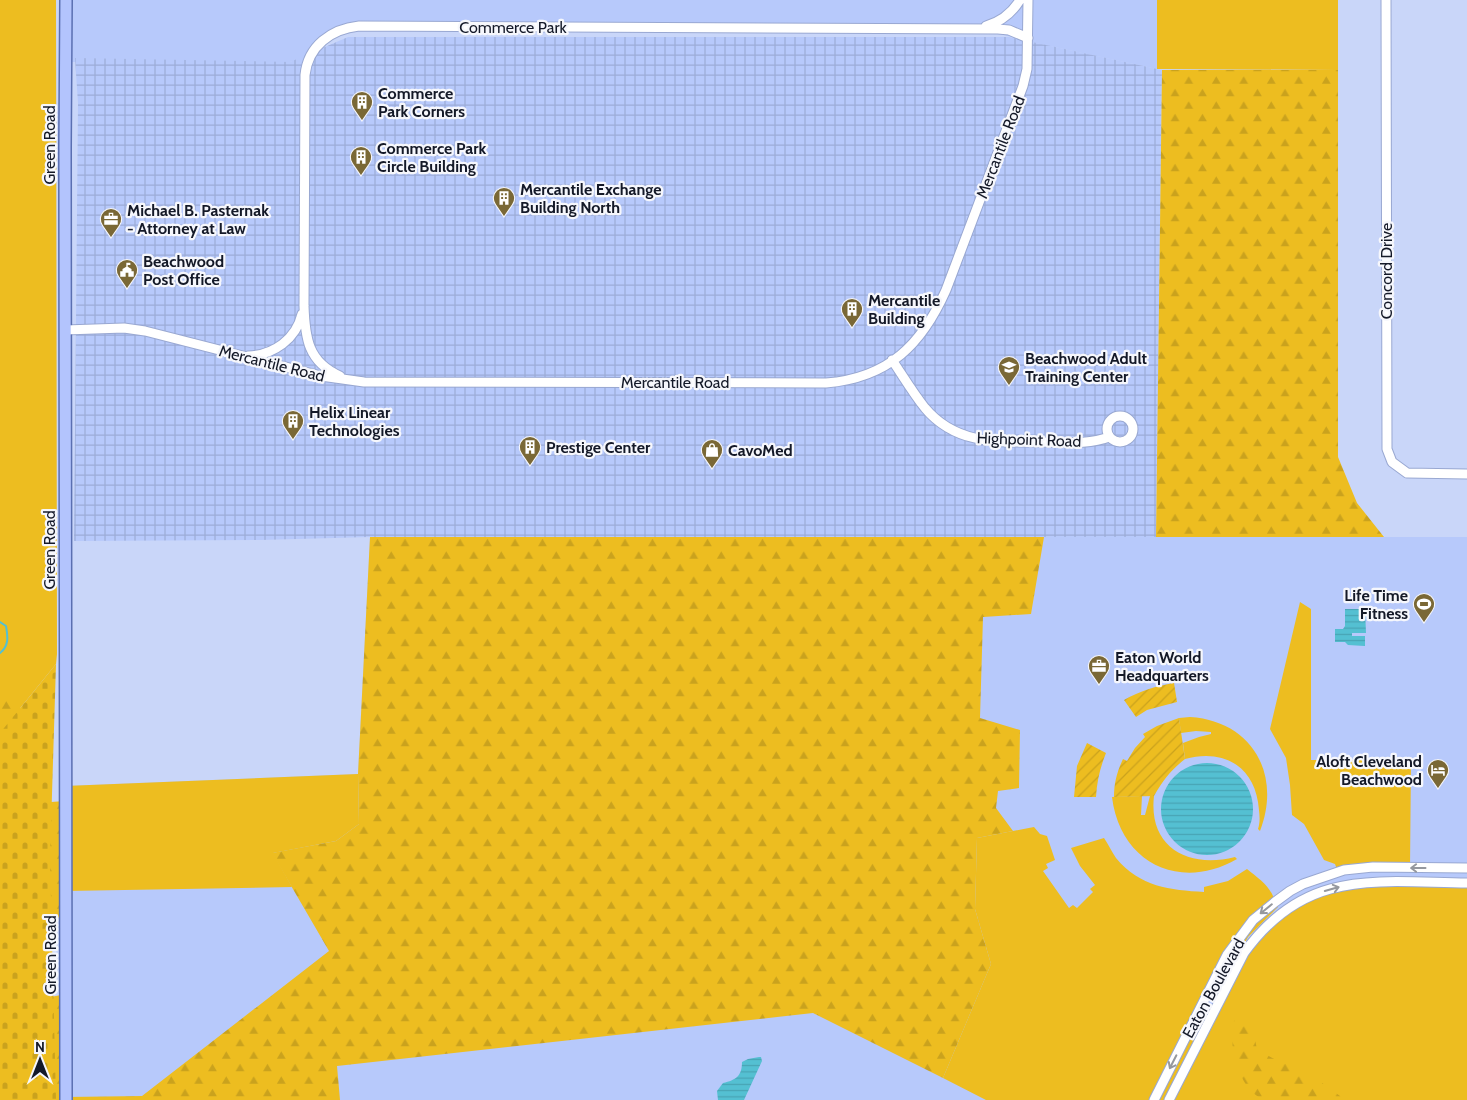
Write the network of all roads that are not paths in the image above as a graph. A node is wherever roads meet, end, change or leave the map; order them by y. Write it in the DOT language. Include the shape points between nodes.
graph roads {
  1 [pos="66,0"];
  2 [pos="1020,0"];
  3 [pos="1028,0"];
  4 [pos="1386,0"];
  5 [pos="979,29"];
  6 [pos="1028,38"];
  7 [pos="304,306"];
  8 [pos="65,330"];
  9 [pos="240,356"];
  10 [pos="892,360"];
  11 [pos="352,381"];
  12 [pos="1109,437"];
  13 [pos="1467,474"];
  14 [pos="1467,868"];
  15 [pos="1467,883"];
  16 [pos="66,1100"];
  17 [pos="1154,1100"];
  18 [pos="1169,1100"];
  1 -- 8 [label="main road, Green Road"];
  2 -- 5 [label="street, Commerce Park" via="1003,18"];
  3 -- 6 [label="street, Mercantile Road"];
  4 -- 13 [label="street, Concord Drive" via="1387,449 1392,462 1407,473"];
  5 -- 6 [label="street, Commerce Park" via="1009,30"];
  5 -- 7 [label="street, Commerce Park" via="359,26 336,31 323,40 306,66"];
  6 -- 10 [label="street, Mercantile Road" via="1023,86 946,290 916,342"];
  7 -- 9 [label="street, Commerce Park" via="298,326 284,343 265,353"];
  7 -- 11 [label="street, Commerce Park" via="305,330 313,354 328,370"];
  8 -- 9 [label="street, Mercantile Road" via="133,329"];
  8 -- 16 [label="main road, Green Road"];
  9 -- 11 [label="street, Mercantile Road"];
  10 -- 11 [label="street, Mercantile Road" via="863,376 826,383"];
  10 -- 12 [label="street, Highpoint Road" via="926,408 954,432 968,437 984,441 1062,442 1097,442"];
  14 -- 17 [label="street, Eaton Boulevard, one-way" via="1372,867 1344,870 1303,884 1275,902 1253,920 1231,949"];
  18 -- 15 [label="street, Eaton Boulevard, one-way" via="1240,960 1255,938 1281,914 1309,896 1356,883"];
}
